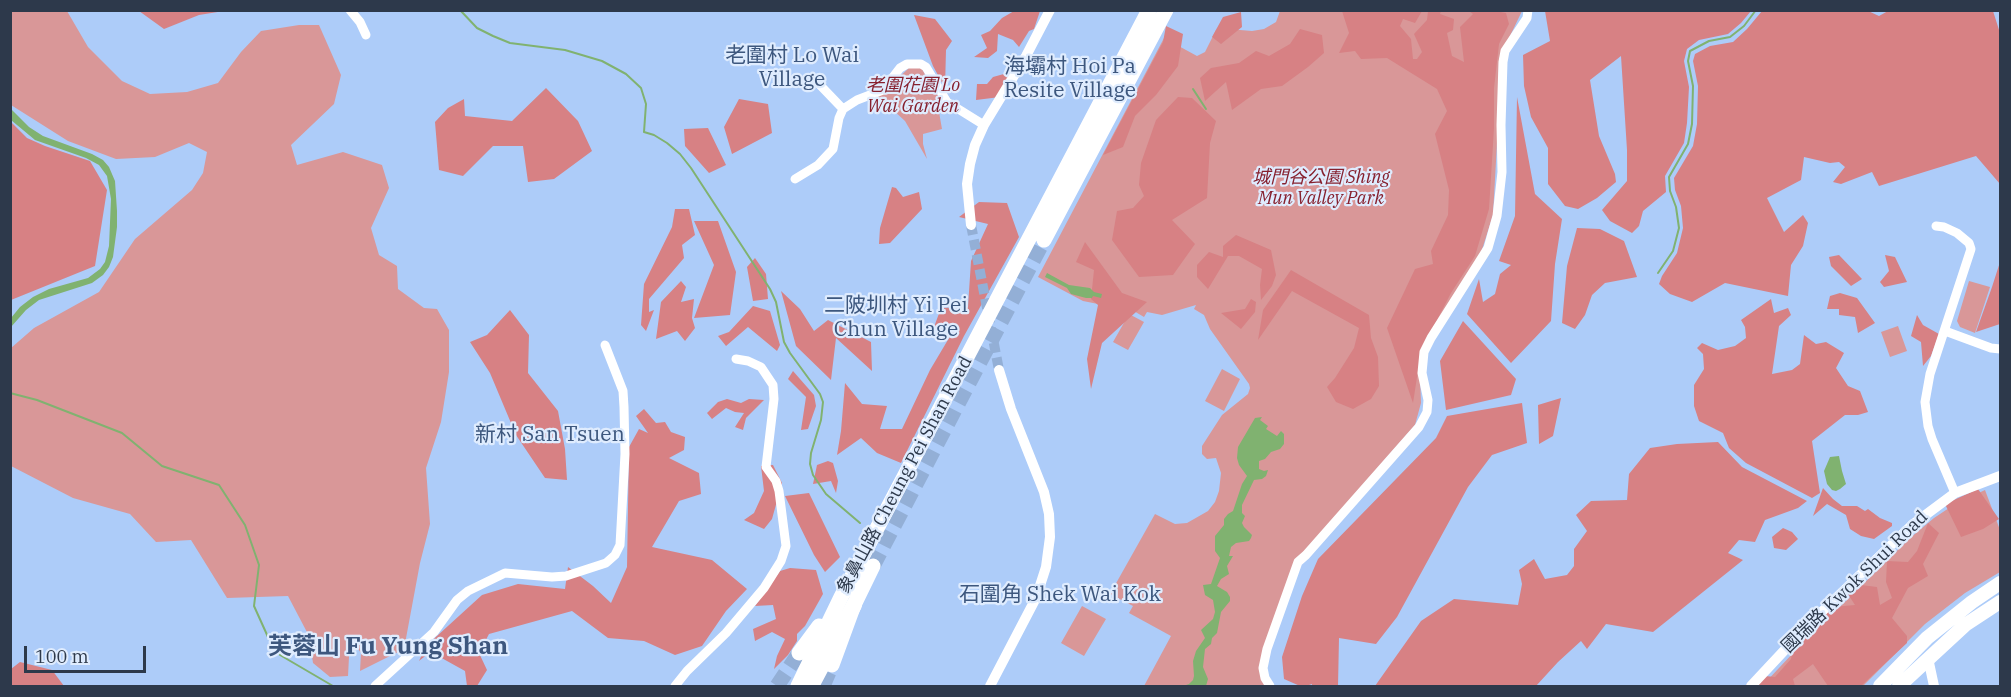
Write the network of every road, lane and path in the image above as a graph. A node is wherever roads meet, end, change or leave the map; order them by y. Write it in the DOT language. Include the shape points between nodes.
graph roads {
  1 [pos="350,10"];
  2 [pos="1050,10"];
  3 [pos="1149,10"];
  4 [pos="1166,10"];
  5 [pos="1528,10"];
  6 [pos="366,35"];
  7 [pos="819,84"];
  8 [pos="843,109"];
  9 [pos="984,125"];
  10 [pos="795,179"];
  11 [pos="971,225"];
  12 [pos="1936,226"];
  13 [pos="1044,240"];
  14 [pos="1945,331"];
  15 [pos="605,345"];
  16 [pos="2001,349"];
  17 [pos="736,359"];
  18 [pos="999,370"];
  19 [pos="2001,476"];
  20 [pos="1955,493"];
  21 [pos="873,566"];
  22 [pos="2001,583"];
  23 [pos="847,601"];
  24 [pos="2001,602"];
  25 [pos="800,653"];
  26 [pos="1928,658"];
  27 [pos="832,665"];
  28 [pos="376,686"];
  29 [pos="675,687"];
  30 [pos="798,687"];
  31 [pos="812,687"];
  32 [pos="990,687"];
  33 [pos="1270,687"];
  34 [pos="1751,687"];
  35 [pos="1880,687"];
  36 [pos="1899,687"];
  37 [pos="1934,687"];
  1 -- 6 [label="street"];
  2 -- 9 [label="street"];
  3 -- 23 [label="highway, 象鼻山路 Cheung Pei Shan Road"];
  4 -- 13 [label="highway"];
  5 -- 33 [label="street" via="1503,62 1502,172 1497,216 1488,248 1424,352 1422,373 1427,412 1419,427 1298,562 1267,649 1263,668"];
  7 -- 8 [label="street"];
  8 -- 9 [label="street" via="856,99 883,90 900,68 921,64 930,71 947,102"];
  8 -- 10 [label="street" via="833,149 818,165"];
  9 -- 11 [label="street" via="968,174"];
  12 -- 14 [label="street" via="1957,233 1971,249"];
  14 -- 16 [label="street"];
  14 -- 20 [label="street" via="1927,387 1926,414"];
  15 -- 28 [label="street" via="623,391 624,407 620,545 615,555 606,563 566,576 505,573 468,591 434,632"];
  17 -- 29 [label="street" via="761,367 773,385 766,467 779,490 785,551 770,580"];
  18 -- 32 [label="street" via="1044,492 1050,537 1036,598"];
  19 -- 20 [label="street, 國瑞路 Kwok Shui Road"];
  20 -- 34 [label="street, 國瑞路 Kwok Shui Road" via="1912,525 1809,624"];
  21 -- 23 [label="highway, 象鼻山路 Cheung Pei Shan Road"];
  22 -- 35 [label="main road" via="1927,638"];
  23 -- 25 [label="highway"];
  23 -- 27 [label="highway"];
  23 -- 30 [label="highway, 象鼻山路 Cheung Pei Shan Road"];
  23 -- 31 [label="highway, 象鼻山路 Cheung Pei Shan Road"];
  24 -- 26 [label="main road" via="1965,625"];
  26 -- 36 [label="main road"];
  26 -- 37 [label="street"];
}
